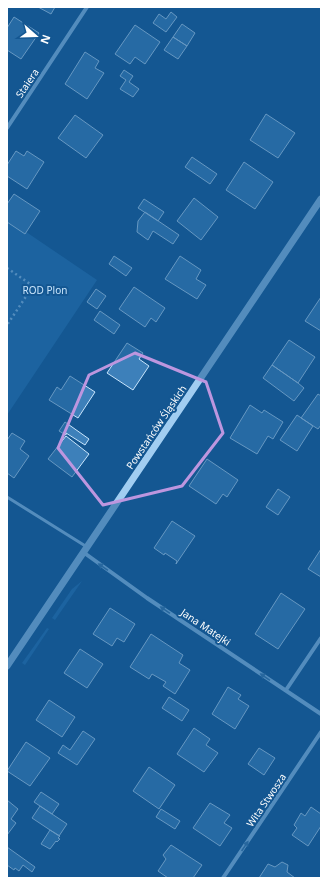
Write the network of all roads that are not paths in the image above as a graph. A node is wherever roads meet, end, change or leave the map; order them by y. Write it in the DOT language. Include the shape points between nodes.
graph roads {
  1 [pos="87,7"];
  2 [pos="7,128"];
  3 [pos="321,199"];
  4 [pos="7,497"];
  5 [pos="85,549"];
  6 [pos="321,638"];
  7 [pos="7,666"];
  8 [pos="286,690"];
  9 [pos="321,714"];
  10 [pos="321,732"];
  11 [pos="223,878"];
  1 -- 2 [label="street, Staiera"];
  3 -- 5 [label="street, Powstańców Śląskich"];
  4 -- 5 [label="lane"];
  5 -- 7 [label="street, Powstańców Śląskich"];
  8 -- 5 [label="street, Jana Matejki, one-way" via="130,586"];
  6 -- 8 [label="street"];
  8 -- 9 [label="street, Jana Matejki"];
  11 -- 10 [label="street, Wita Stwosza, one-way"];
}
